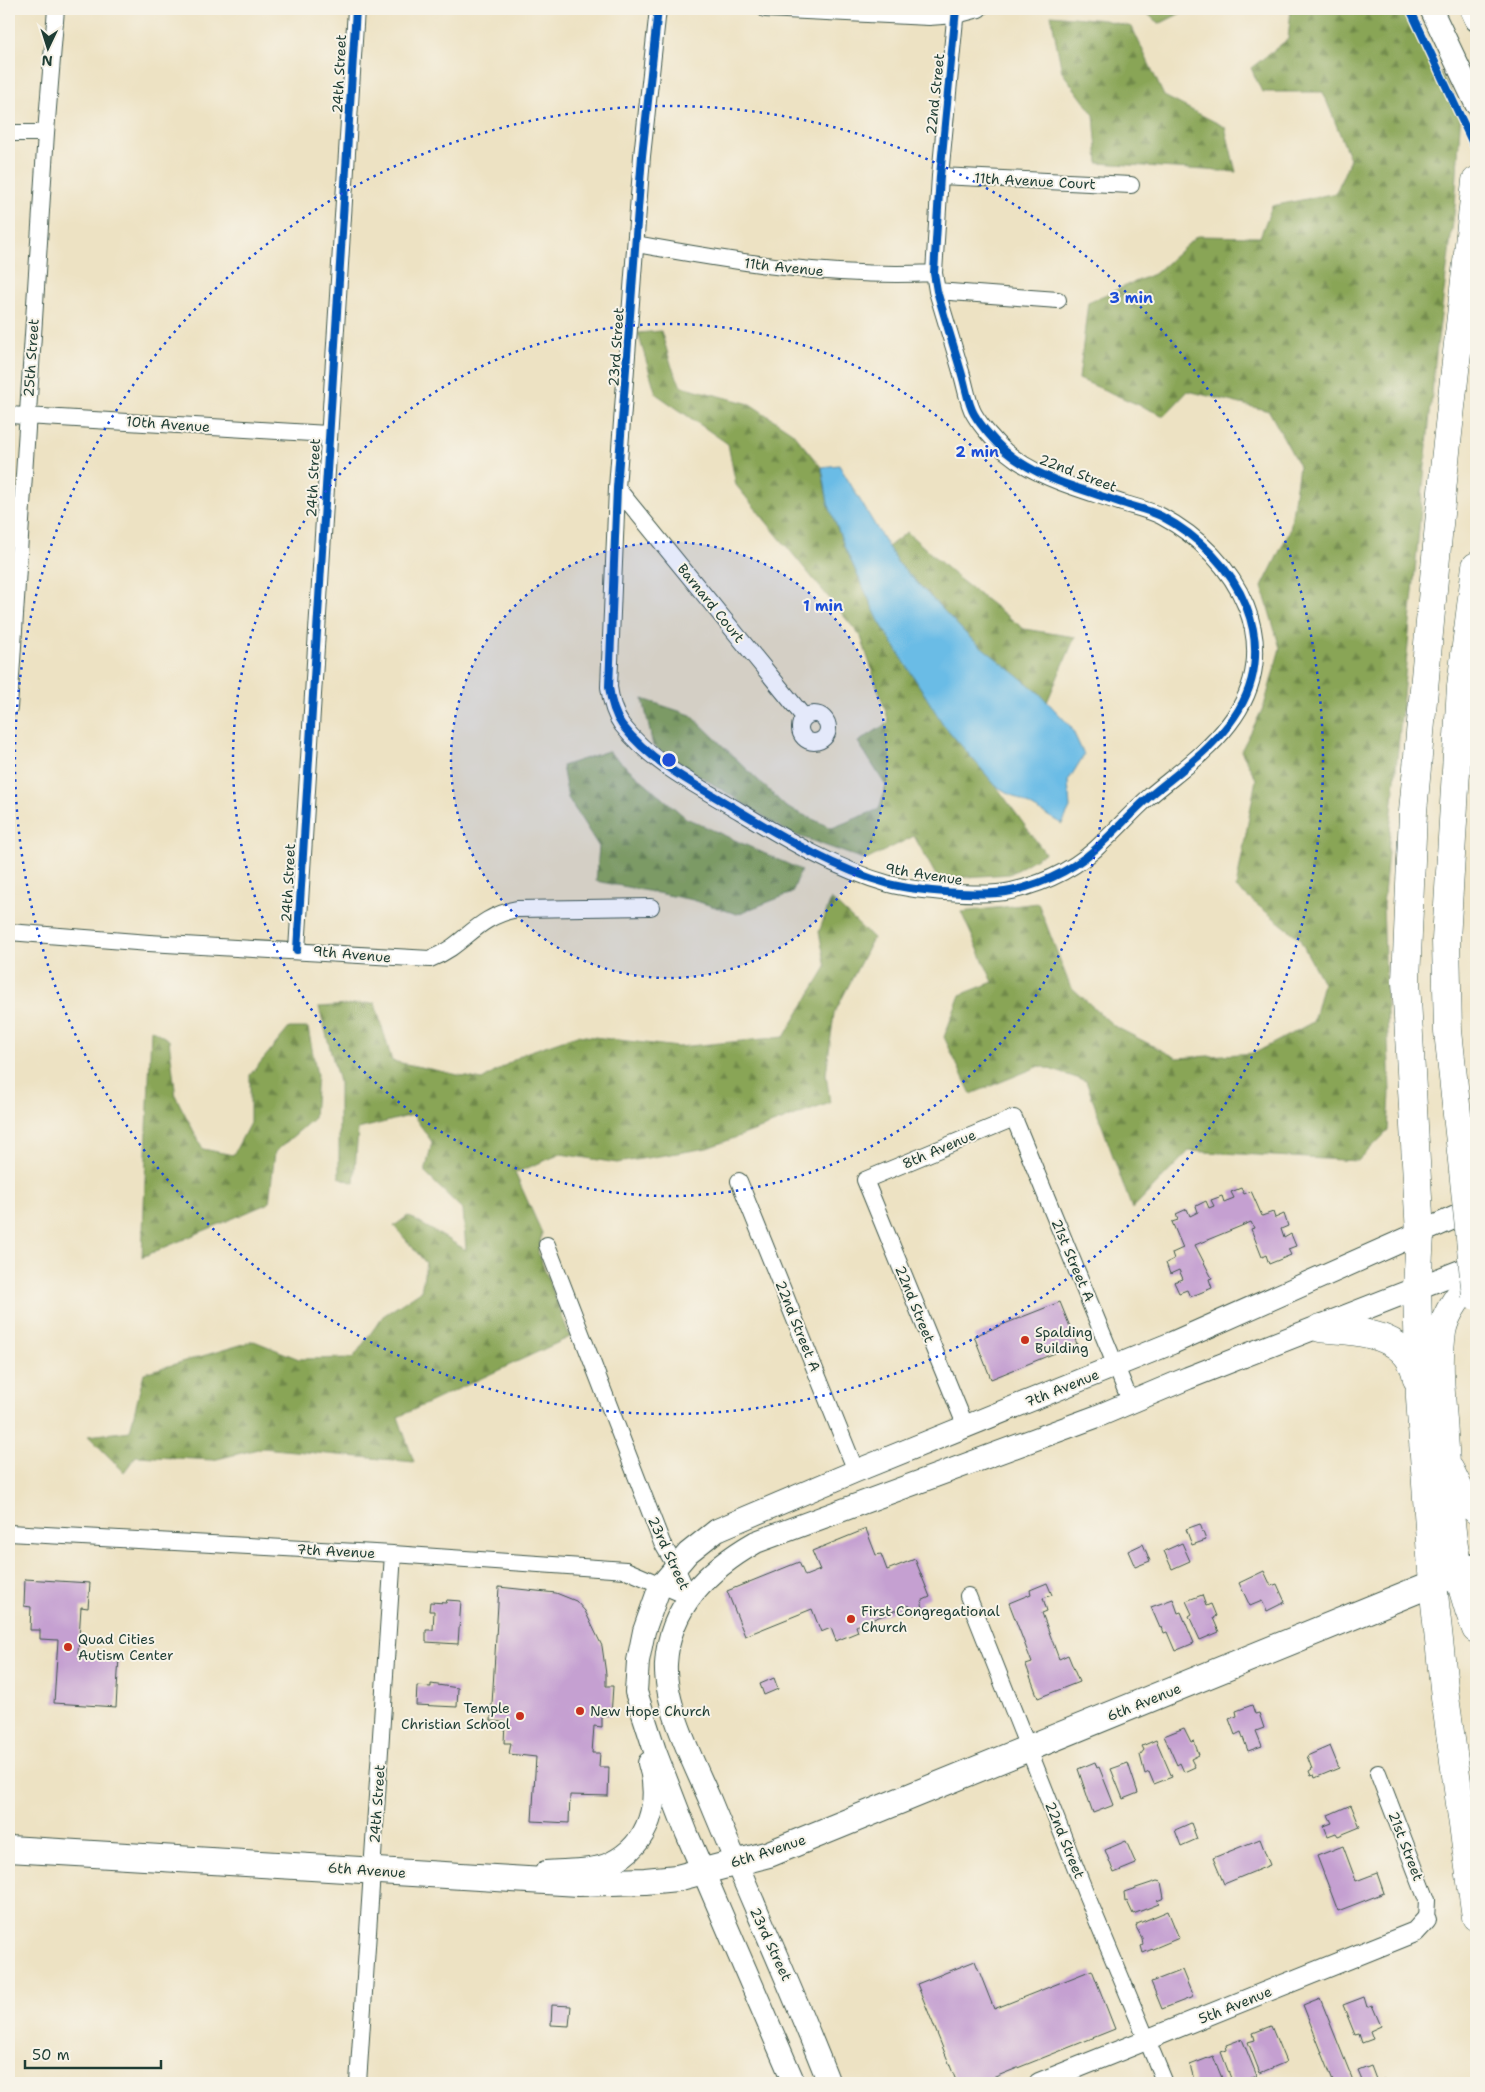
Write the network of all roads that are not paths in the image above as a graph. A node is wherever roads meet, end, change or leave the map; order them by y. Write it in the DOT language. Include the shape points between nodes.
graph roads {
  1 [pos="56,9"];
  2 [pos="356,9"];
  3 [pos="658,9"];
  4 [pos="765,9"];
  5 [pos="979,9"];
  6 [pos="1431,9"];
  7 [pos="1471,9"];
  8 [pos="956,12"];
  9 [pos="1476,20"];
  10 [pos="1476,104"];
  11 [pos="9,133"];
  12 [pos="46,133"];
  13 [pos="940,176"];
  14 [pos="1131,185"];
  15 [pos="1475,193"];
  16 [pos="636,244"];
  17 [pos="934,273"];
  18 [pos="937,291"];
  19 [pos="1058,300"];
  20 [pos="9,415"];
  21 [pos="28,415"];
  22 [pos="328,434"];
  23 [pos="617,488"];
  24 [pos="1476,566"];
  25 [pos="609,688"];
  26 [pos="9,708"];
  27 [pos="804,717"];
  28 [pos="1201,755"];
  29 [pos="651,907"];
  30 [pos="9,932"];
  31 [pos="297,950"];
  32 [pos="1014,1118"];
  33 [pos="865,1180"];
  34 [pos="739,1181"];
  35 [pos="1476,1208"];
  36 [pos="1420,1234"];
  37 [pos="548,1245"];
  38 [pos="1476,1265"];
  39 [pos="1476,1278"];
  40 [pos="1417,1288"];
  41 [pos="1476,1296"];
  42 [pos="1320,1328"];
  43 [pos="1116,1366"];
  44 [pos="1420,1398"];
  45 [pos="1131,1403"];
  46 [pos="966,1427"];
  47 [pos="1446,1461"];
  48 [pos="856,1471"];
  49 [pos="1476,1510"];
  50 [pos="9,1533"];
  51 [pos="394,1554"];
  52 [pos="676,1567"];
  53 [pos="1467,1569"];
  54 [pos="1433,1584"];
  55 [pos="660,1586"];
  56 [pos="968,1596"];
  57 [pos="689,1597"];
  58 [pos="1476,1629"];
  59 [pos="636,1692"];
  60 [pos="1028,1749"];
  61 [pos="1378,1774"];
  62 [pos="9,1849"];
  63 [pos="735,1862"];
  64 [pos="372,1870"];
  65 [pos="704,1870"];
  66 [pos="481,1876"];
  67 [pos="1476,1917"];
  68 [pos="1426,1920"];
  69 [pos="1147,2040"];
  70 [pos="358,2083"];
  71 [pos="794,2083"];
  72 [pos="829,2083"];
  73 [pos="1039,2083"];
  74 [pos="1165,2083"];
  1 -- 12 [label="street, 25th Street"];
  2 -- 22 [label="street, 24th Street"];
  3 -- 16 [label="street, 23rd Street"];
  4 -- 8 [label="street" via="929,16"];
  5 -- 8 [label="street"];
  6 -- 10 [label="main road"];
  7 -- 9 [label="main road"];
  8 -- 13 [label="street, 22nd Street"];
  11 -- 12 [label="street"];
  12 -- 21 [label="street, 25th Street"];
  13 -- 14 [label="street, 11th Avenue Court"];
  13 -- 17 [label="street, 22nd Street"];
  15 -- 36 [label="highway" via="1444,470 1408,895 1406,981"];
  16 -- 17 [label="street, 11th Avenue" via="805,270"];
  16 -- 23 [label="street, 23rd Street"];
  17 -- 18 [label="street, 22nd Street"];
  18 -- 19 [label="street"];
  18 -- 28 [label="street, 22nd Street" via="973,414 1003,449 1052,479 1158,515 1182,529 1202,546 1237,587 1249,611 1256,639 1248,691 1231,723"];
  20 -- 21 [label="street, 10th Avenue"];
  21 -- 22 [label="street, 10th Avenue"];
  21 -- 26 [label="street, 25th Street"];
  22 -- 31 [label="street, 24th Street"];
  23 -- 25 [label="street, 23rd Street"];
  23 -- 27 [label="street, Barnard Court"];
  24 -- 41 [label="highway, bridge" via="1461,686 1446,940 1448,1031"];
  25 -- 28 [label="street, 9th Avenue" via="612,707 620,722 665,767 813,853 893,885 976,894 1007,892 1053,879 1089,855 1148,798"];
  29 -- 31 [label="street, 9th Avenue" via="499,913 478,925 447,952 430,959"];
  30 -- 31 [label="street, 9th Avenue"];
  32 -- 33 [label="street, 8th Avenue"];
  32 -- 43 [label="street, 21st Street A"];
  33 -- 46 [label="street, 22nd Street"];
  34 -- 48 [label="street, 22nd Street A"];
  35 -- 36 [label="main road, 7th Avenue"];
  36 -- 40 [label="highway"];
  36 -- 43 [label="main road, 7th Avenue"];
  37 -- 52 [label="street, 23rd Street" via="658,1535"];
  38 -- 40 [label="main road"];
  39 -- 47 [label="highway" via="1452,1308 1443,1330 1440,1372"];
  40 -- 42 [label="main road"];
  40 -- 44 [label="highway"];
  42 -- 44 [label="highway" via="1372,1333 1395,1344 1415,1364"];
  42 -- 45 [label="main road"];
  43 -- 45 [label="street, 21st Street A"];
  43 -- 46 [label="main road, 7th Avenue"];
  44 -- 54 [label="highway"];
  45 -- 57 [label="main road" via="756,1542 727,1558"];
  46 -- 48 [label="main road, 7th Avenue"];
  47 -- 49 [label="highway" via="1463,1497"];
  47 -- 53 [label="highway" via="1450,1527"];
  48 -- 52 [label="main road, 7th Avenue" via="717,1530"];
  50 -- 51 [label="street, 7th Avenue"];
  51 -- 55 [label="street, 7th Avenue" via="626,1570"];
  51 -- 64 [label="street, 24th Street"];
  52 -- 55 [label="main road, 7th Avenue"];
  52 -- 57 [label="street, 23rd Street"];
  53 -- 54 [label="main road, 6th Avenue"];
  53 -- 58 [label="highway"];
  54 -- 60 [label="main road, 6th Avenue"];
  54 -- 67 [label="highway" via="1445,1697"];
  55 -- 57 [label="street, 7th Avenue"];
  55 -- 59 [label="main road, 23rd Street" via="644,1631"];
  56 -- 60 [label="street, 22nd Street"];
  57 -- 63 [label="main road, 23rd Street" via="672,1634 666,1664 669,1684 687,1746"];
  59 -- 65 [label="main road, 23rd Street" via="655,1751"];
  59 -- 66 [label="main road" via="638,1731 652,1773 654,1806 648,1826 640,1838 612,1863 592,1869"];
  60 -- 63 [label="main road, 6th Avenue" via="769,1854"];
  60 -- 69 [label="street, 22nd Street"];
  61 -- 68 [label="street, 21st Street" via="1427,1900"];
  62 -- 64 [label="main road, 6th Avenue"];
  63 -- 65 [label="main road, 6th Avenue"];
  63 -- 72 [label="main road, 23rd Street" via="788,1980"];
  64 -- 66 [label="main road, 6th Avenue"];
  64 -- 70 [label="street, 24th Street"];
  65 -- 66 [label="main road, 6th Avenue" via="677,1878 612,1883"];
  65 -- 71 [label="main road, 23rd Street"];
  68 -- 69 [label="street, 5th Avenue" via="1415,1932"];
  69 -- 73 [label="street, 5th Avenue"];
  69 -- 74 [label="street, 22nd Street"];
}
